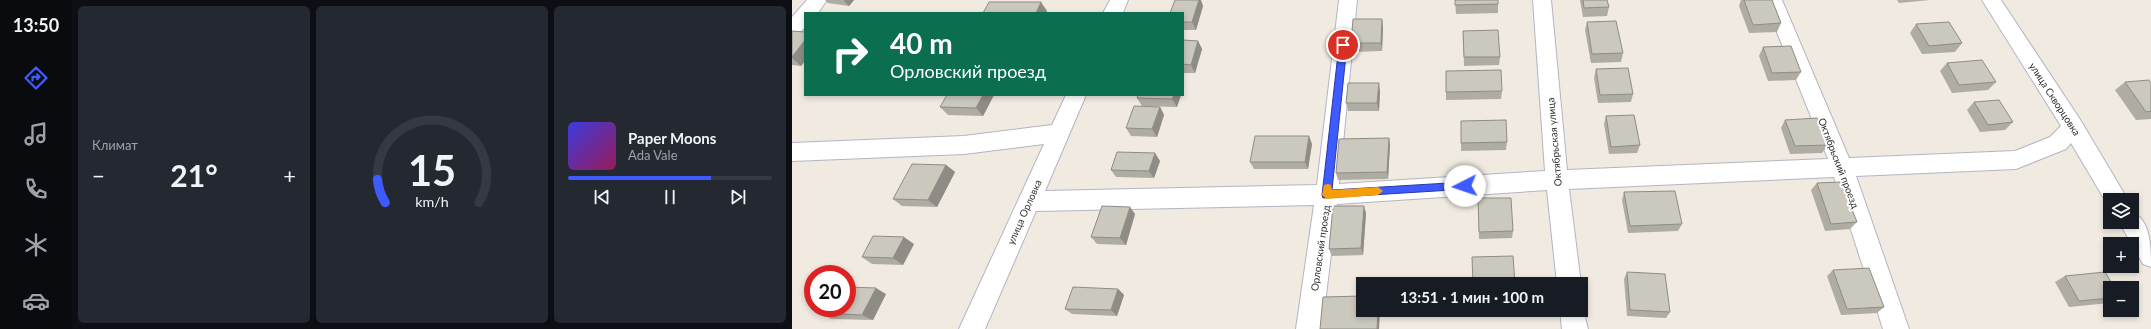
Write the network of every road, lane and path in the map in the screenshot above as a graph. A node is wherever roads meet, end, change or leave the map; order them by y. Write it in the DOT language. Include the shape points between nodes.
graph roads {
  1 [pos="818,0"];
  2 [pos="1119,0"];
  3 [pos="1348,0"];
  4 [pos="1542,0"];
  5 [pos="1774,0"];
  6 [pos="1991,0"];
  7 [pos="808,12"];
  8 [pos="1113,12"];
  9 [pos="804,16"];
  10 [pos="792,29"];
  11 [pos="1076,96"];
  12 [pos="2073,127"];
  13 [pos="1059,133"];
  14 [pos="792,152"];
  15 [pos="1842,167"];
  16 [pos="1557,180"];
  17 [pos="2113,193"];
  18 [pos="1327,195"];
  19 [pos="1028,201"];
  20 [pos="2135,229"];
  21 [pos="2151,256"];
  22 [pos="1568,277"];
  23 [pos="1573,317"];
  24 [pos="972,329"];
  25 [pos="1309,329"];
  26 [pos="1575,329"];
  27 [pos="1896,329"];
  1 -- 7 [label="street"];
  2 -- 8 [label="street"];
  3 -- 18 [label="street, Орловский проезд"];
  4 -- 16 [label="street, Октябрьская улица"];
  5 -- 15 [label="street, Октябрьский проезд"];
  6 -- 12 [label="street, улица Скворцовка"];
  9 -- 10 [label="street"];
  11 -- 13 [label="street, улица Орловка"];
  12 -- 15 [label="street" via="2058,143 2016,160"];
  12 -- 17 [label="street, улица Скворцовка"];
  13 -- 14 [label="street" via="964,145"];
  13 -- 19 [label="street, улица Орловка"];
  15 -- 16 [label="street"];
  15 -- 27 [label="street, Октябрьский проезд"];
  16 -- 18 [label="street"];
  16 -- 22 [label="street, Октябрьская улица"];
  18 -- 19 [label="street"];
  18 -- 25 [label="street, Орловский проезд"];
  19 -- 24 [label="street, улица Орловка"];
  20 -- 21 [label="street"];
  23 -- 26 [label="street"];
}
